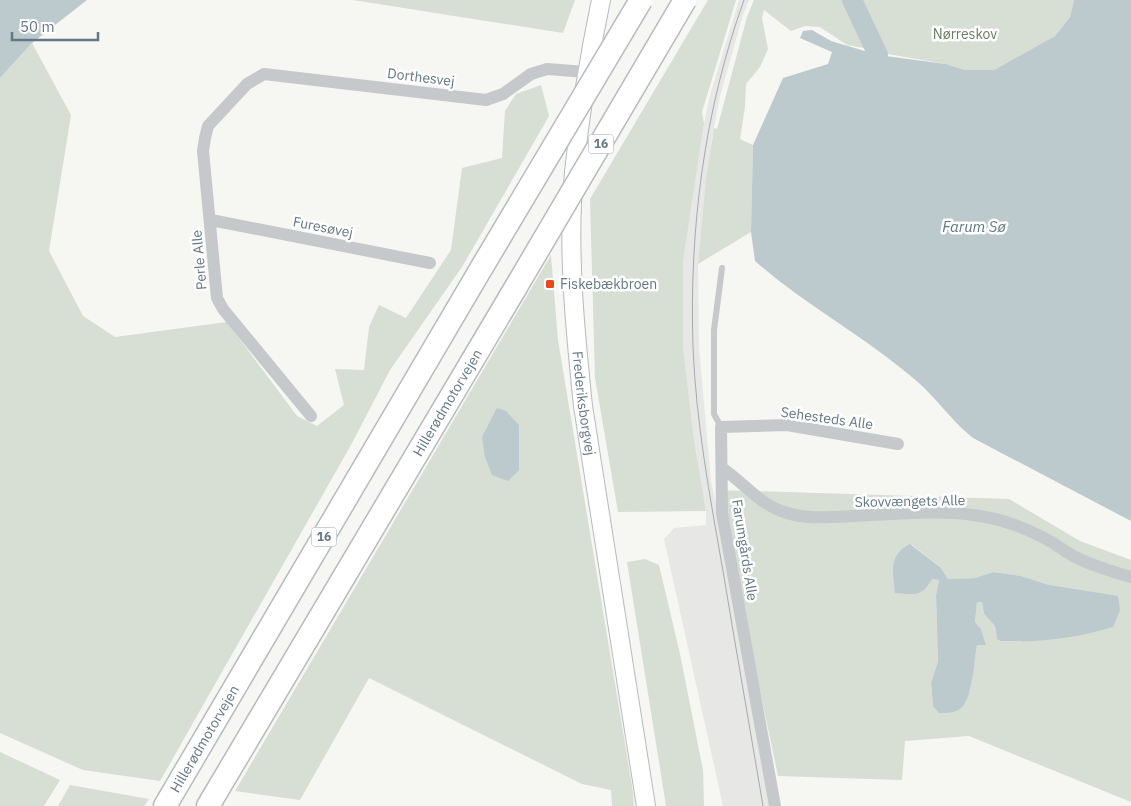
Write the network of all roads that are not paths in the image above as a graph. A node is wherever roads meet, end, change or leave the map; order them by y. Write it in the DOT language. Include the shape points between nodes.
graph roads {
  1 [pos="602,0"];
  2 [pos="641,0"];
  3 [pos="685,0"];
  4 [pos="586,72"];
  5 [pos="247,84"];
  6 [pos="211,220"];
  7 [pos="430,264"];
  8 [pos="722,268"];
  9 [pos="311,416"];
  10 [pos="722,427"];
  11 [pos="898,444"];
  12 [pos="722,468"];
  13 [pos="1131,577"];
  14 [pos="164,806"];
  15 [pos="208,806"];
  16 [pos="646,806"];
  17 [pos="775,806"];
  1 -- 4 [label="street, Frederiksborgvej"];
  2 -- 14 [label="highway, Hillerødmotorvejen / 16, bridge"];
  3 -- 15 [label="highway, Hillerødmotorvejen / 16, bridge"];
  4 -- 5 [label="street, Dorthesvej" via="547,69 531,74 503,94 486,100 264,74"];
  4 -- 16 [label="street, Frederiksborgvej" via="574,173 572,227 577,346 583,406"];
  5 -- 6 [label="street, Perle Alle" via="208,126 203,151"];
  6 -- 7 [label="street, Furesøvej"];
  6 -- 9 [label="street, Perle Alle" via="217,298 222,309"];
  8 -- 10 [label="lane, Farumgårds Alle" via="714,330 714,414"];
  10 -- 11 [label="street, Sehesteds Alle" via="786,426"];
  10 -- 12 [label="street, Farumgårds Alle"];
  12 -- 13 [label="street, Skovvængets Alle" via="754,495 782,512 820,518 896,514 980,516 1038,535 1077,558"];
  12 -- 17 [label="street, Farumgårds Alle" via="722,512"];
}
